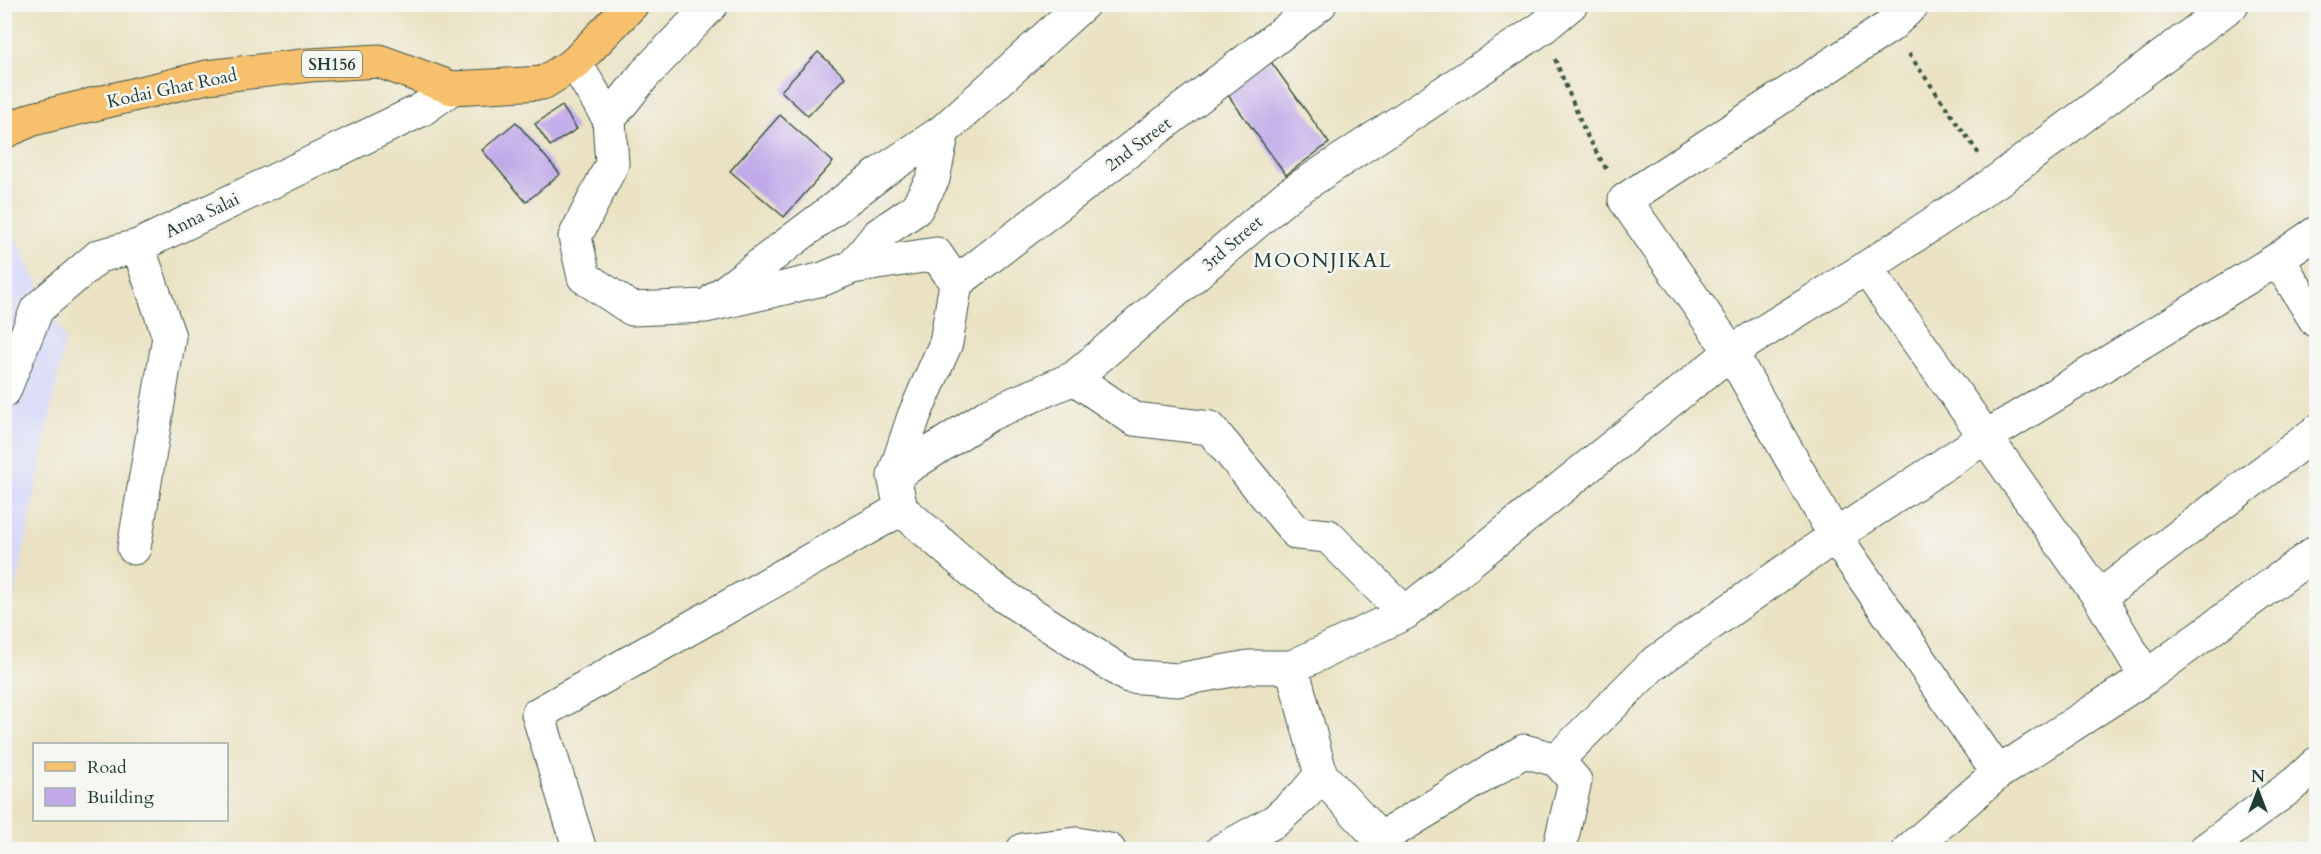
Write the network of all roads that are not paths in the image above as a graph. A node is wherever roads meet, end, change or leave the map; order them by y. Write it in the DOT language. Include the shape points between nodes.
graph roads {
  1 [pos="632,4"];
  2 [pos="712,4"];
  3 [pos="1083,4"];
  4 [pos="1320,4"];
  5 [pos="1571,4"];
  6 [pos="2232,4"];
  7 [pos="1901,15"];
  8 [pos="575,63"];
  9 [pos="452,88"];
  10 [pos="609,119"];
  11 [pos="943,131"];
  12 [pos="4,132"];
  13 [pos="2316,233"];
  14 [pos="138,246"];
  15 [pos="2278,259"];
  16 [pos="852,267"];
  17 [pos="1866,268"];
  18 [pos="956,283"];
  19 [pos="706,306"];
  20 [pos="2316,321"];
  21 [pos="1731,352"];
  22 [pos="1074,378"];
  23 [pos="4,391"];
  24 [pos="2316,432"];
  25 [pos="1984,438"];
  26 [pos="894,476"];
  27 [pos="901,509"];
  28 [pos="1835,536"];
  29 [pos="134,548"];
  30 [pos="2316,552"];
  31 [pos="2098,597"];
  32 [pos="1405,613"];
  33 [pos="1292,667"];
  34 [pos="2146,677"];
  35 [pos="1557,759"];
  36 [pos="2316,764"];
  37 [pos="1998,773"];
  38 [pos="1321,775"];
  39 [pos="1379,846"];
  40 [pos="579,849"];
  41 [pos="1023,849"];
  42 [pos="1109,849"];
  43 [pos="1222,849"];
  44 [pos="1559,849"];
  45 [pos="1909,849"];
  46 [pos="2205,849"];
  1 -- 8 [label="main road, Kodai Ghat Road / SH156"];
  2 -- 10 [label="street" via="645,74"];
  3 -- 11 [label="street"];
  4 -- 18 [label="street, 2nd Street"];
  5 -- 22 [label="street, 3rd Street" via="1542,28 1287,196"];
  6 -- 17 [label="street" via="1997,181"];
  7 -- 21 [label="street" via="1625,200"];
  8 -- 9 [label="main road, Kodai Ghat Road / SH156" via="543,83"];
  8 -- 10 [label="street"];
  9 -- 12 [label="main road, Kodai Ghat Road / SH156" via="379,61 310,65 207,77 33,119"];
  9 -- 14 [label="street, Anna Salai" via="421,110"];
  10 -- 19 [label="street" via="612,164 575,237 584,277 632,309"];
  11 -- 16 [label="street" via="933,179 916,209 878,235"];
  11 -- 19 [label="street" via="882,172"];
  13 -- 15 [label="street"];
  14 -- 23 [label="street, Anna Salai" via="99,256 37,309"];
  14 -- 29 [label="street" via="169,337"];
  15 -- 20 [label="street"];
  15 -- 25 [label="street"];
  16 -- 18 [label="street" via="936,254"];
  16 -- 19 [label="street" via="823,279"];
  17 -- 21 [label="street"];
  17 -- 25 [label="street"];
  18 -- 26 [label="street" via="946,343 914,416"];
  21 -- 28 [label="street"];
  21 -- 32 [label="street"];
  22 -- 26 [label="street, 3rd Street" via="990,414"];
  22 -- 32 [label="street" via="1134,419 1210,428 1297,533 1328,536"];
  24 -- 31 [label="street"];
  25 -- 28 [label="street"];
  25 -- 31 [label="street"];
  26 -- 27 [label="street"];
  27 -- 33 [label="street" via="993,589 1128,676 1177,680 1249,667"];
  27 -- 40 [label="street" via="538,714"];
  28 -- 35 [label="street" via="1652,665"];
  28 -- 37 [label="street"];
  30 -- 34 [label="street"];
  31 -- 34 [label="street"];
  32 -- 33 [label="street"];
  33 -- 38 [label="street"];
  34 -- 37 [label="street"];
  35 -- 39 [label="street" via="1524,751"];
  35 -- 44 [label="street" via="1575,781"];
  36 -- 46 [label="street"];
  37 -- 45 [label="street"];
  38 -- 39 [label="street"];
  38 -- 43 [label="street" via="1275,821"];
  41 -- 42 [label="street" via="1077,844"];
}
